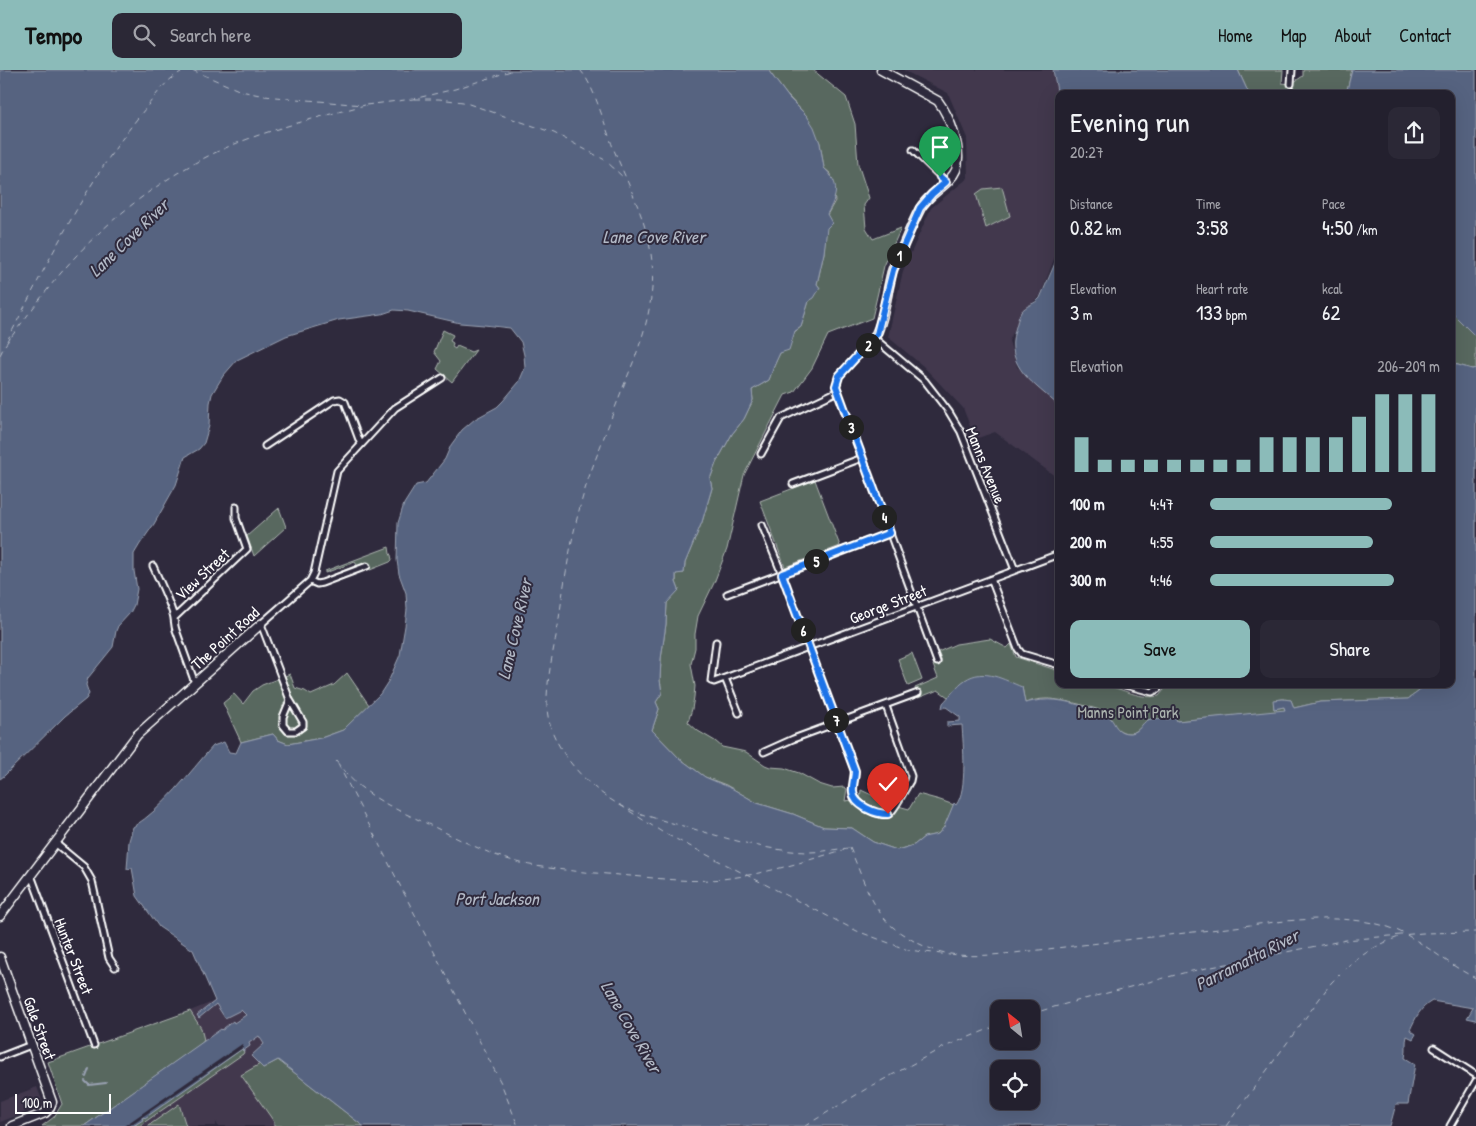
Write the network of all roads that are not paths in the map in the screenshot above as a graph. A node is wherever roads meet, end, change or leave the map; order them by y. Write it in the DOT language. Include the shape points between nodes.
graph roads {
  1 [pos="881,70"];
  2 [pos="1292,70"];
  3 [pos="1291,84"];
  4 [pos="913,150"];
  5 [pos="946,182"];
  6 [pos="874,338"];
  7 [pos="442,378"];
  8 [pos="838,392"];
  9 [pos="361,445"];
  10 [pos="264,446"];
  11 [pos="761,454"];
  12 [pos="862,458"];
  13 [pos="793,484"];
  14 [pos="236,507"];
  15 [pos="762,525"];
  16 [pos="890,533"];
  17 [pos="1055,555"];
  18 [pos="153,566"];
  19 [pos="367,566"];
  20 [pos="1015,570"];
  21 [pos="782,574"];
  22 [pos="991,579"];
  23 [pos="310,581"];
  24 [pos="727,594"];
  25 [pos="917,606"];
  26 [pos="174,618"];
  27 [pos="262,624"];
  28 [pos="716,642"];
  29 [pos="809,647"];
  30 [pos="937,662"];
  31 [pos="1055,664"];
  32 [pos="725,678"];
  33 [pos="195,682"];
  34 [pos="1136,688"];
  35 [pos="1158,688"];
  36 [pos="918,693"];
  37 [pos="290,700"];
  38 [pos="886,706"];
  39 [pos="739,713"];
  40 [pos="837,723"];
  41 [pos="764,752"];
  42 [pos="55,842"];
  43 [pos="31,875"];
  44 [pos="0,916"];
  45 [pos="0,957"];
  46 [pos="115,967"];
  47 [pos="31,1045"];
  48 [pos="94,1045"];
  49 [pos="1434,1048"];
  50 [pos="0,1057"];
  51 [pos="1476,1075"];
  52 [pos="1476,1081"];
  53 [pos="12,1126"];
  54 [pos="1450,1126"];
  1 -- 5 [label="street" via="932,97 943,107 955,138 957,155 956,169"];
  2 -- 3 [label="street"];
  4 -- 5 [label="street"];
  5 -- 6 [label="street" via="920,208 893,270"];
  6 -- 8 [label="street" via="839,376"];
  6 -- 20 [label="street, Manns Avenue" via="925,381 962,432"];
  7 -- 9 [label="street" via="395,408"];
  8 -- 11 [label="street" via="781,418"];
  8 -- 12 [label="street"];
  9 -- 10 [label="street" via="345,402 340,399"];
  9 -- 23 [label="street" via="337,471"];
  12 -- 13 [label="street"];
  12 -- 16 [label="street"];
  14 -- 26 [label="street, View Street" via="236,518 247,549"];
  15 -- 21 [label="street"];
  16 -- 21 [label="street"];
  16 -- 25 [label="street"];
  17 -- 20 [label="street, George Street"];
  18 -- 26 [label="street"];
  19 -- 23 [label="street" via="322,583"];
  20 -- 22 [label="street, George Street"];
  21 -- 24 [label="street"];
  21 -- 29 [label="street"];
  22 -- 25 [label="street, George Street"];
  22 -- 31 [label="street" via="1018,650"];
  23 -- 27 [label="street, The Point Road"];
  25 -- 29 [label="street, George Street"];
  25 -- 30 [label="street"];
  26 -- 33 [label="street"];
  27 -- 33 [label="street, The Point Road"];
  27 -- 37 [label="street"];
  28 -- 32 [label="street" via="711,681"];
  29 -- 32 [label="street, George Street"];
  29 -- 40 [label="street"];
  32 -- 39 [label="street"];
  33 -- 42 [label="street, The Point Road" via="137,735"];
  34 -- 35 [label="street" via="1152,692"];
  36 -- 38 [label="street"];
  37 -- 37 [label="street" via="303,722 296,731 288,731 282,725"];
  38 -- 40 [label="street"];
  38 -- 40 [label="street" via="911,778 888,814 865,808 856,799 853,793 855,771"];
  40 -- 41 [label="street"];
  42 -- 43 [label="street, The Point Road"];
  42 -- 46 [label="street" via="84,867 92,882 109,958"];
  43 -- 44 [label="street, The Point Road"];
  43 -- 48 [label="street, Hunter Street"];
  45 -- 47 [label="street, Gale Street"];
  47 -- 50 [label="street"];
  47 -- 53 [label="street, Gale Street" via="52,1102 45,1113"];
  49 -- 51 [label="street"];
  52 -- 54 [label="street"];
}
